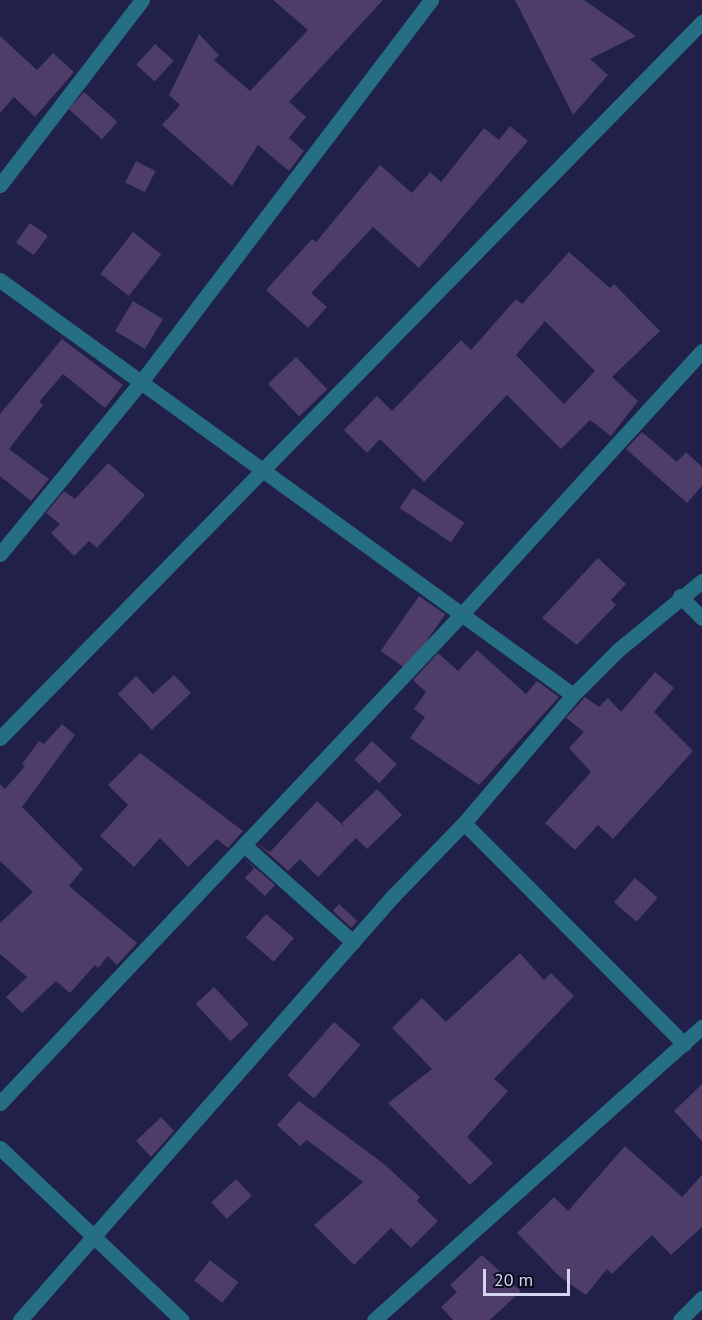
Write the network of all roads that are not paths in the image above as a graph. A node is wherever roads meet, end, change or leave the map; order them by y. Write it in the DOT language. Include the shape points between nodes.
graph roads {
  1 [pos="142,0"];
  2 [pos="431,0"];
  3 [pos="702,22"];
  4 [pos="0,185"];
  5 [pos="0,280"];
  6 [pos="702,351"];
  7 [pos="141,382"];
  8 [pos="262,470"];
  9 [pos="0,554"];
  10 [pos="702,581"];
  11 [pos="680,596"];
  12 [pos="460,616"];
  13 [pos="702,618"];
  14 [pos="573,695"];
  15 [pos="0,738"];
  16 [pos="464,823"];
  17 [pos="244,844"];
  18 [pos="353,942"];
  19 [pos="702,1027"];
  20 [pos="684,1044"];
  21 [pos="0,1103"];
  22 [pos="0,1148"];
  23 [pos="94,1238"];
  24 [pos="702,1298"];
  25 [pos="681,1319"];
  26 [pos="20,1320"];
  27 [pos="182,1320"];
  28 [pos="374,1320"];
  1 -- 4 [label="street"];
  2 -- 7 [label="street"];
  3 -- 8 [label="street"];
  5 -- 7 [label="street"];
  6 -- 12 [label="street"];
  7 -- 8 [label="street"];
  7 -- 9 [label="street"];
  8 -- 12 [label="street"];
  8 -- 15 [label="street"];
  10 -- 11 [label="street"];
  11 -- 13 [label="street"];
  11 -- 14 [label="street"];
  12 -- 14 [label="street"];
  12 -- 17 [label="street"];
  14 -- 16 [label="street"];
  16 -- 18 [label="street"];
  16 -- 20 [label="street"];
  17 -- 18 [label="street"];
  17 -- 21 [label="street"];
  18 -- 23 [label="street"];
  19 -- 20 [label="street"];
  20 -- 28 [label="street"];
  22 -- 23 [label="street"];
  23 -- 26 [label="street"];
  23 -- 27 [label="street"];
  24 -- 25 [label="street"];
}
